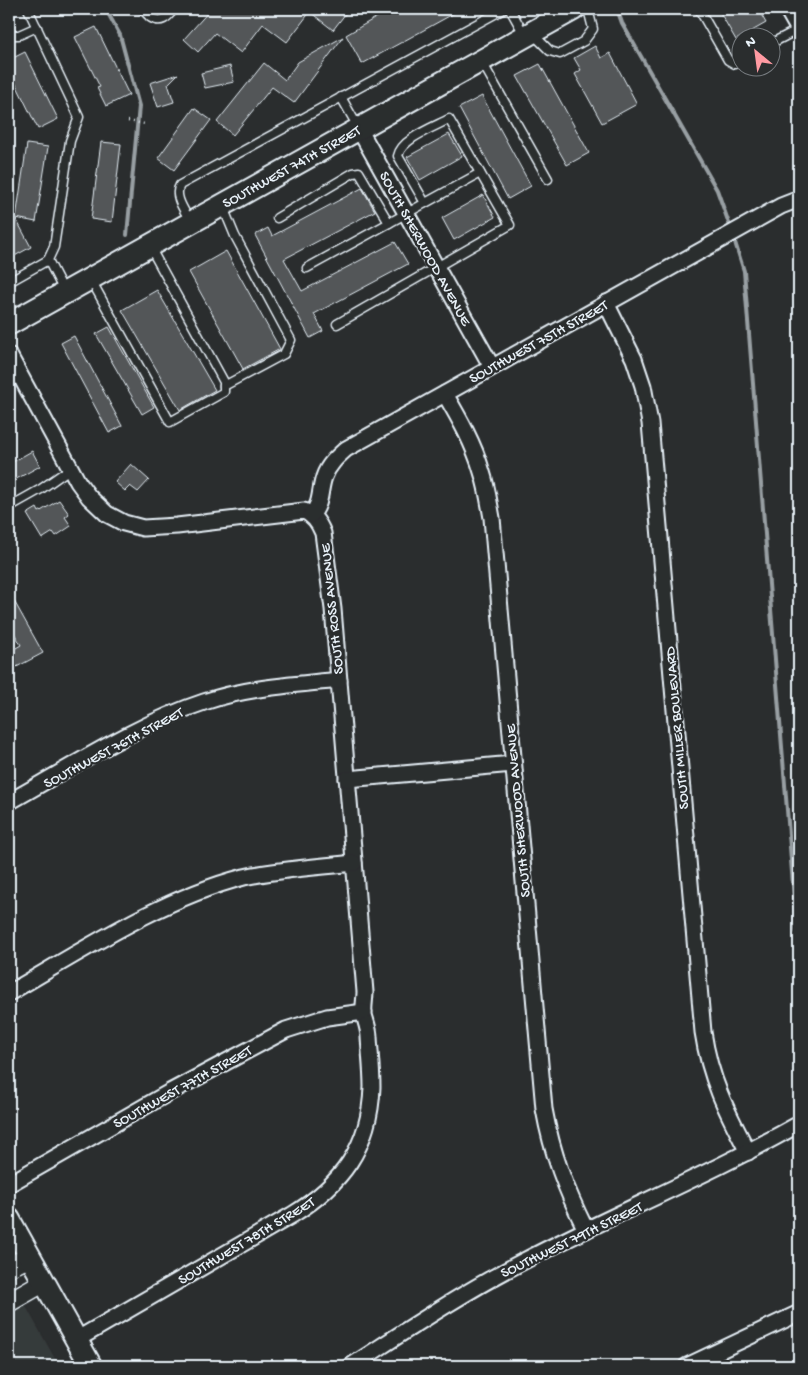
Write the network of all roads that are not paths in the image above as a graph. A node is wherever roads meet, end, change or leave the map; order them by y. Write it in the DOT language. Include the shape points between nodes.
graph roads {
  1 [pos="28,9"];
  2 [pos="142,9"];
  3 [pos="174,9"];
  4 [pos="504,9"];
  5 [pos="510,9"];
  6 [pos="574,9"];
  7 [pos="588,9"];
  8 [pos="699,9"];
  9 [pos="787,9"];
  10 [pos="152,13"];
  11 [pos="37,27"];
  12 [pos="799,29"];
  13 [pos="528,34"];
  14 [pos="9,35"];
  15 [pos="780,39"];
  16 [pos="481,61"];
  17 [pos="730,61"];
  18 [pos="341,97"];
  19 [pos="359,129"];
  20 [pos="480,173"];
  21 [pos="548,179"];
  22 [pos="799,199"];
  23 [pos="425,202"];
  24 [pos="222,205"];
  25 [pos="406,214"];
  26 [pos="277,218"];
  27 [pos="191,221"];
  28 [pos="389,223"];
  29 [pos="149,246"];
  30 [pos="48,260"];
  31 [pos="307,268"];
  32 [pos="437,268"];
  33 [pos="90,278"];
  34 [pos="9,282"];
  35 [pos="65,293"];
  36 [pos="606,304"];
  37 [pos="9,324"];
  38 [pos="337,324"];
  39 [pos="9,355"];
  40 [pos="492,367"];
  41 [pos="224,386"];
  42 [pos="445,394"];
  43 [pos="71,468"];
  44 [pos="9,506"];
  45 [pos="311,515"];
  46 [pos="339,680"];
  47 [pos="513,764"];
  48 [pos="347,779"];
  49 [pos="9,802"];
  50 [pos="354,863"];
  51 [pos="9,993"];
  52 [pos="364,1012"];
  53 [pos="799,1124"];
  54 [pos="748,1152"];
  55 [pos="9,1184"];
  56 [pos="9,1219"];
  57 [pos="586,1230"];
  58 [pos="29,1256"];
  59 [pos="9,1267"];
  60 [pos="44,1282"];
  61 [pos="9,1302"];
  62 [pos="799,1312"];
  63 [pos="76,1340"];
  64 [pos="91,1366"];
  65 [pos="351,1366"];
  66 [pos="686,1366"];
  1 -- 11 [label="lane"];
  2 -- 10 [label="lane"];
  3 -- 10 [label="lane" via="162,20 154,20"];
  4 -- 18 [label="lane"];
  5 -- 13 [label="lane"];
  6 -- 13 [label="main road, SOUTHWEST 74TH STREET"];
  7 -- 13 [label="lane" via="593,29 584,41 560,54 550,51"];
  8 -- 17 [label="lane"];
  9 -- 12 [label="street"];
  11 -- 14 [label="lane" via="19,35"];
  11 -- 30 [label="lane" via="79,117 70,141 54,247"];
  12 -- 15 [label="lane"];
  13 -- 16 [label="main road, SOUTHWEST 74TH STREET"];
  16 -- 19 [label="main road, SOUTHWEST 74TH STREET"];
  16 -- 21 [label="lane"];
  18 -- 19 [label="lane"];
  18 -- 27 [label="lane" via="180,185 177,196"];
  19 -- 24 [label="main road, SOUTHWEST 74TH STREET"];
  19 -- 25 [label="street, SOUTH SHERWOOD AVENUE"];
  20 -- 23 [label="lane"];
  20 -- 23 [label="lane" via="449,119 409,140 399,150 398,156"];
  20 -- 32 [label="lane" via="510,225"];
  22 -- 36 [label="street, SOUTHWEST 75TH STREET"];
  23 -- 25 [label="lane"];
  24 -- 27 [label="main road, SOUTHWEST 74TH STREET"];
  24 -- 41 [label="lane" via="235,236 291,340 284,354"];
  25 -- 28 [label="lane"];
  25 -- 32 [label="street, SOUTH SHERWOOD AVENUE"];
  26 -- 28 [label="lane" via="359,172"];
  27 -- 29 [label="main road, SOUTHWEST 74TH STREET"];
  28 -- 31 [label="lane"];
  29 -- 33 [label="main road, SOUTHWEST 74TH STREET"];
  29 -- 41 [label="lane"];
  30 -- 34 [label="lane"];
  30 -- 35 [label="lane"];
  32 -- 38 [label="lane"];
  32 -- 40 [label="street, SOUTH SHERWOOD AVENUE"];
  33 -- 35 [label="main road, SOUTHWEST 74TH STREET"];
  33 -- 41 [label="lane" via="170,422 224,392"];
  35 -- 37 [label="main road, SOUTHWEST 74TH STREET"];
  36 -- 40 [label="street, SOUTHWEST 75TH STREET"];
  36 -- 54 [label="street, SOUTH MILLER BOULEVARD" via="634,359 650,423 703,1032 719,1094"];
  39 -- 43 [label="street"];
  40 -- 42 [label="street, SOUTHWEST 75TH STREET"];
  42 -- 45 [label="street, SOUTHWEST 75TH STREET" via="359,441 332,462 323,478 319,504"];
  42 -- 47 [label="street, SOUTH SHERWOOD AVENUE" via="478,460 490,510"];
  43 -- 44 [label="lane"];
  43 -- 45 [label="street" via="98,506 112,518 134,526 165,528 299,511"];
  45 -- 46 [label="street, SOUTH ROSS AVENUE" via="323,533"];
  46 -- 48 [label="street, SOUTH ROSS AVENUE"];
  46 -- 49 [label="street, SOUTHWEST 76TH STREET" via="266,687 192,706 135,732"];
  47 -- 48 [label="street"];
  47 -- 57 [label="street, SOUTH SHERWOOD AVENUE" via="544,1110 558,1168"];
  48 -- 50 [label="street, SOUTH ROSS AVENUE"];
  50 -- 51 [label="street" via="262,874 195,893 136,921"];
  50 -- 52 [label="street, SOUTH ROSS AVENUE" via="366,992"];
  52 -- 55 [label="street, SOUTHWEST 77TH STREET" via="327,1017 286,1030"];
  52 -- 63 [label="street, SOUTHWEST 78TH STREET" via="369,1034 370,1107 362,1139 338,1179 313,1202 292,1215"];
  53 -- 54 [label="street, SOUTHWEST 79TH STREET"];
  54 -- 57 [label="street, SOUTHWEST 79TH STREET"];
  56 -- 58 [label="main road"];
  57 -- 65 [label="street, SOUTHWEST 79TH STREET" via="481,1284"];
  58 -- 59 [label="street"];
  58 -- 60 [label="main road"];
  60 -- 61 [label="street"];
  60 -- 63 [label="main road"];
  62 -- 66 [label="street"];
  63 -- 64 [label="main road"];
}
